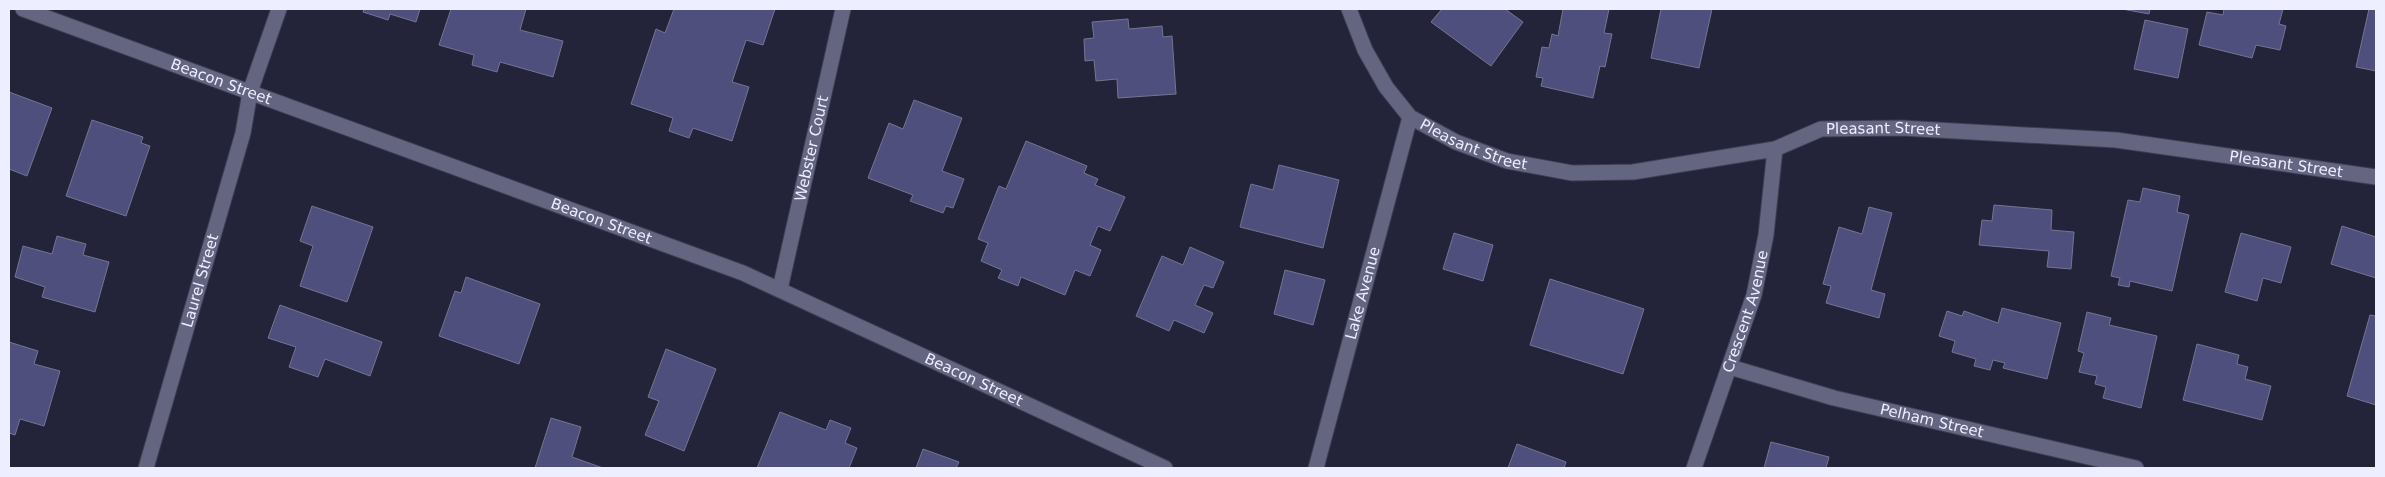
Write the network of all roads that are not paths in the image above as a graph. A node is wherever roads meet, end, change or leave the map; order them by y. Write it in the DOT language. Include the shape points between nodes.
graph roads {
  1 [pos="23,9"];
  2 [pos="279,9"];
  3 [pos="843,9"];
  4 [pos="1349,9"];
  5 [pos="250,92"];
  6 [pos="1410,117"];
  7 [pos="1776,149"];
  8 [pos="2376,177"];
  9 [pos="780,289"];
  10 [pos="1730,367"];
  11 [pos="146,468"];
  12 [pos="1165,468"];
  13 [pos="1316,468"];
  14 [pos="1694,468"];
  15 [pos="2136,468"];
  1 -- 5 [label="street, Beacon Street"];
  2 -- 5 [label="street, Laurel Street"];
  3 -- 9 [label="street, Webster Court"];
  4 -- 6 [label="street, Pleasant Street" via="1365,50 1386,87"];
  5 -- 9 [label="street, Beacon Street"];
  5 -- 11 [label="street, Laurel Street" via="243,133"];
  6 -- 7 [label="street, Pleasant Street" via="1456,142 1507,161 1572,173 1633,172"];
  6 -- 13 [label="street, Lake Avenue"];
  7 -- 8 [label="street, Pleasant Street" via="1820,129 1902,128 2116,140"];
  7 -- 10 [label="street, Crescent Avenue" via="1754,295"];
  9 -- 12 [label="street, Beacon Street"];
  10 -- 14 [label="street, Crescent Avenue"];
  10 -- 15 [label="street, Pelham Street" via="1834,398"];
}
